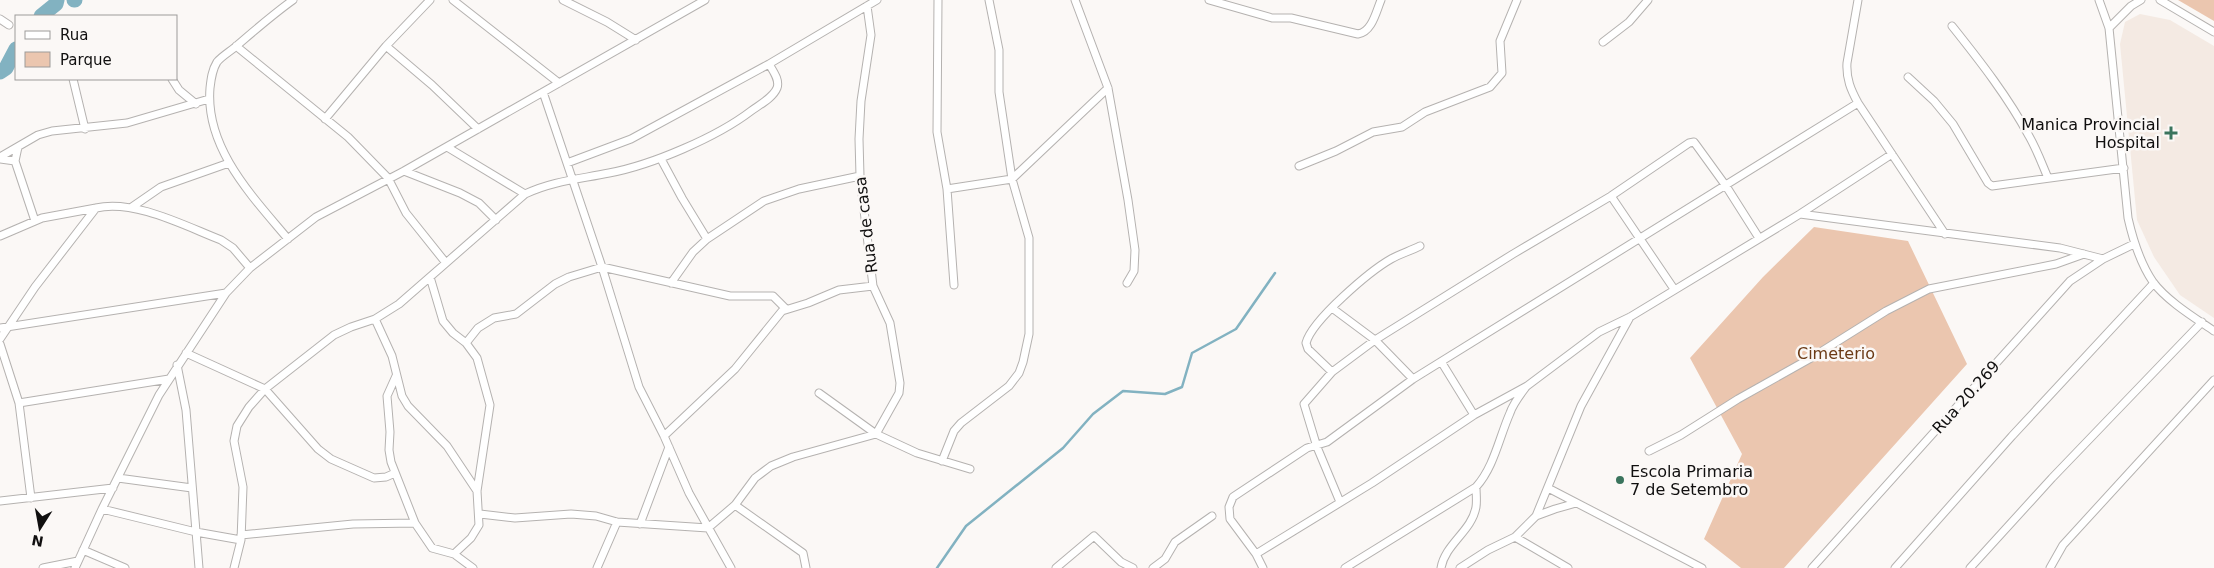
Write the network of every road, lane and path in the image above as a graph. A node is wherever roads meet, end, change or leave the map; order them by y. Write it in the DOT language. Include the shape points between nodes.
graph roads {
  1 [pos="293,0"];
  2 [pos="430,0"];
  3 [pos="453,0"];
  4 [pos="563,0"];
  5 [pos="704,0"];
  6 [pos="878,0"];
  7 [pos="938,0"];
  8 [pos="989,0"];
  9 [pos="1075,0"];
  10 [pos="1209,0"];
  11 [pos="1381,0"];
  12 [pos="1517,0"];
  13 [pos="1648,0"];
  14 [pos="1858,0"];
  15 [pos="2099,0"];
  16 [pos="2141,0"];
  17 [pos="2160,0"];
  18 [pos="867,6"];
  19 [pos="0,19"];
  20 [pos="9,25"];
  21 [pos="1952,26"];
  22 [pos="2109,28"];
  23 [pos="2214,32"];
  24 [pos="636,40"];
  25 [pos="1603,42"];
  26 [pos="236,46"];
  27 [pos="386,46"];
  28 [pos="769,64"];
  29 [pos="1908,77"];
  30 [pos="73,80"];
  31 [pos="173,80"];
  32 [pos="559,83"];
  33 [pos="1108,88"];
  34 [pos="543,92"];
  35 [pos="209,99"];
  36 [pos="1858,103"];
  37 [pos="196,104"];
  38 [pos="325,118"];
  39 [pos="85,129"];
  40 [pos="478,129"];
  41 [pos="18,147"];
  42 [pos="447,147"];
  43 [pos="1892,154"];
  44 [pos="0,158"];
  45 [pos="661,159"];
  46 [pos="16,161"];
  47 [pos="229,163"];
  48 [pos="567,163"];
  49 [pos="1299,166"];
  50 [pos="2124,168"];
  51 [pos="404,171"];
  52 [pos="860,176"];
  53 [pos="388,178"];
  54 [pos="2048,178"];
  55 [pos="572,179"];
  56 [pos="1012,179"];
  57 [pos="1726,186"];
  58 [pos="947,189"];
  59 [pos="525,194"];
  60 [pos="1611,196"];
  61 [pos="132,207"];
  62 [pos="96,208"];
  63 [pos="1800,214"];
  64 [pos="496,220"];
  65 [pos="35,221"];
  66 [pos="1945,234"];
  67 [pos="0,236"];
  68 [pos="288,238"];
  69 [pos="1759,238"];
  70 [pos="707,239"];
  71 [pos="1639,240"];
  72 [pos="2134,244"];
  73 [pos="1420,246"];
  74 [pos="2084,254"];
  75 [pos="2103,259"];
  76 [pos="446,263"];
  77 [pos="602,267"];
  78 [pos="250,268"];
  79 [pos="430,277"];
  80 [pos="671,283"];
  81 [pos="2154,283"];
  82 [pos="1127,284"];
  83 [pos="954,285"];
  84 [pos="873,286"];
  85 [pos="1674,289"];
  86 [pos="226,293"];
  87 [pos="1332,308"];
  88 [pos="786,309"];
  89 [pos="1630,317"];
  90 [pos="375,319"];
  91 [pos="2202,322"];
  92 [pos="4,328"];
  93 [pos="2214,331"];
  94 [pos="0,339"];
  95 [pos="1375,340"];
  96 [pos="466,343"];
  97 [pos="0,344"];
  98 [pos="186,353"];
  99 [pos="1442,363"];
  100 [pos="177,366"];
  101 [pos="1332,372"];
  102 [pos="396,376"];
  103 [pos="169,379"];
  104 [pos="1413,380"];
  105 [pos="2214,380"];
  106 [pos="1527,386"];
  107 [pos="265,389"];
  108 [pos="819,393"];
  109 [pos="19,404"];
  110 [pos="1474,415"];
  111 [pos="876,434"];
  112 [pos="664,436"];
  113 [pos="670,447"];
  114 [pos="1317,447"];
  115 [pos="1649,451"];
  116 [pos="942,461"];
  117 [pos="970,469"];
  118 [pos="395,473"];
  119 [pos="118,478"];
  120 [pos="1476,487"];
  121 [pos="113,488"];
  122 [pos="192,488"];
  123 [pos="1548,488"];
  124 [pos="477,491"];
  125 [pos="31,498"];
  126 [pos="0,501"];
  127 [pos="1340,502"];
  128 [pos="1576,503"];
  129 [pos="735,505"];
  130 [pos="102,510"];
  131 [pos="480,514"];
  132 [pos="1212,516"];
  133 [pos="1536,516"];
  134 [pos="617,522"];
  135 [pos="415,523"];
  136 [pos="640,524"];
  137 [pos="708,528"];
  138 [pos="196,532"];
  139 [pos="241,537"];
  140 [pos="1515,537"];
  141 [pos="83,550"];
  142 [pos="454,554"];
  143 [pos="1256,554"];
  144 [pos="77,565"];
  145 [pos="43,568"];
  146 [pos="125,568"];
  147 [pos="199,568"];
  148 [pos="234,568"];
  149 [pos="473,568"];
  150 [pos="597,568"];
  151 [pos="731,568"];
  152 [pos="806,568"];
  153 [pos="1056,568"];
  154 [pos="1133,568"];
  155 [pos="1152,568"];
  156 [pos="1263,568"];
  157 [pos="1344,568"];
  158 [pos="1441,568"];
  159 [pos="1460,568"];
  160 [pos="1568,568"];
  161 [pos="1702,568"];
  162 [pos="1812,568"];
  163 [pos="1895,568"];
  164 [pos="1970,568"];
  165 [pos="2050,568"];
  1 -- 26 [label="street"];
  2 -- 27 [label="street"];
  3 -- 32 [label="street"];
  4 -- 24 [label="street"];
  5 -- 24 [label="street"];
  6 -- 18 [label="street"];
  7 -- 58 [label="street" via="937,132"];
  8 -- 56 [label="street" via="999,50 999,92"];
  9 -- 33 [label="street"];
  10 -- 11 [label="street" via="1272,18 1291,18 1358,34 1368,29"];
  12 -- 49 [label="street" via="1500,40 1502,73 1490,87 1425,112 1402,127 1373,132"];
  13 -- 25 [label="street" via="1629,22"];
  14 -- 36 [label="street" via="1846,73"];
  15 -- 22 [label="street"];
  16 -- 22 [label="street"];
  17 -- 23 [label="street"];
  18 -- 28 [label="street"];
  18 -- 52 [label="street, Rua de casa" via="871,35 861,100"];
  19 -- 20 [label="street"];
  21 -- 54 [label="street" via="2005,96 2029,136"];
  22 -- 50 [label="street"];
  24 -- 32 [label="street"];
  26 -- 35 [label="street" via="217,61"];
  26 -- 38 [label="street"];
  27 -- 38 [label="street"];
  27 -- 40 [label="street"];
  28 -- 45 [label="street" via="778,81 773,94 745,116"];
  28 -- 48 [label="street" via="631,139"];
  29 -- 54 [label="street" via="1934,100 1992,186"];
  30 -- 39 [label="street"];
  31 -- 37 [label="street" via="178,90"];
  32 -- 34 [label="street"];
  33 -- 56 [label="street"];
  33 -- 82 [label="street" via="1135,250 1134,271"];
  34 -- 40 [label="street"];
  34 -- 48 [label="street"];
  35 -- 37 [label="street"];
  35 -- 47 [label="street" via="216,135"];
  36 -- 43 [label="street"];
  36 -- 57 [label="street"];
  37 -- 39 [label="street" via="127,123"];
  38 -- 53 [label="street"];
  39 -- 41 [label="street" via="45,133"];
  40 -- 42 [label="street"];
  41 -- 44 [label="street"];
  41 -- 46 [label="street"];
  42 -- 51 [label="street"];
  42 -- 59 [label="street"];
  43 -- 63 [label="street"];
  43 -- 66 [label="street"];
  44 -- 46 [label="street"];
  45 -- 55 [label="street" via="611,173"];
  45 -- 70 [label="street"];
  46 -- 65 [label="street"];
  47 -- 61 [label="street" via="161,188"];
  47 -- 68 [label="street"];
  48 -- 55 [label="street"];
  50 -- 54 [label="street"];
  50 -- 72 [label="street" via="2128,218"];
  51 -- 53 [label="street"];
  51 -- 64 [label="street" via="479,203"];
  52 -- 70 [label="street" via="777,196"];
  52 -- 84 [label="street, Rua de casa"];
  53 -- 68 [label="street" via="316,217"];
  53 -- 76 [label="street" via="406,213"];
  55 -- 59 [label="street" via="548,184"];
  55 -- 77 [label="street"];
  56 -- 58 [label="street"];
  56 -- 116 [label="street" via="1029,238 1027,348 1019,373 1009,386 960,423"];
  57 -- 60 [label="street" via="1694,142"];
  57 -- 69 [label="street"];
  57 -- 71 [label="street"];
  58 -- 83 [label="street"];
  59 -- 64 [label="street"];
  60 -- 71 [label="street"];
  60 -- 95 [label="street"];
  61 -- 62 [label="street" via="111,205"];
  61 -- 78 [label="street" via="227,243"];
  62 -- 65 [label="street"];
  62 -- 92 [label="street"];
  63 -- 66 [label="street"];
  63 -- 69 [label="street"];
  64 -- 76 [label="street"];
  65 -- 67 [label="street"];
  66 -- 74 [label="street" via="2060,248"];
  68 -- 78 [label="street"];
  69 -- 85 [label="street"];
  70 -- 80 [label="street" via="693,252"];
  71 -- 85 [label="street"];
  71 -- 99 [label="street"];
  72 -- 75 [label="street, Rua 20.269"];
  72 -- 81 [label="street"];
  73 -- 87 [label="street" via="1391,259"];
  74 -- 75 [label="street"];
  74 -- 115 [label="street" via="2056,264 1929,289 1886,310 1812,358"];
  75 -- 162 [label="street, Rua 20.269" via="2070,281"];
  76 -- 79 [label="street"];
  77 -- 80 [label="street"];
  77 -- 96 [label="street" via="554,284 516,314 494,318 478,328"];
  77 -- 112 [label="street" via="639,387"];
  78 -- 86 [label="street"];
  79 -- 90 [label="street" via="399,304"];
  79 -- 96 [label="street" via="443,321"];
  80 -- 88 [label="street" via="730,296 773,296"];
  81 -- 91 [label="street"];
  81 -- 163 [label="street"];
  84 -- 88 [label="street" via="839,290"];
  84 -- 111 [label="street, Rua de casa" via="890,324 900,383 899,393"];
  85 -- 89 [label="street"];
  86 -- 92 [label="street"];
  86 -- 98 [label="street"];
  87 -- 95 [label="street"];
  87 -- 101 [label="street" via="1316,324 1306,343 1308,349"];
  88 -- 112 [label="street" via="735,369"];
  89 -- 106 [label="street" via="1599,332"];
  89 -- 123 [label="street" via="1581,406"];
  90 -- 102 [label="street" via="392,356"];
  90 -- 107 [label="street" via="334,335"];
  91 -- 93 [label="street"];
  91 -- 164 [label="street"];
  92 -- 94 [label="street"];
  95 -- 101 [label="street"];
  95 -- 104 [label="street"];
  96 -- 124 [label="street" via="477,358 490,405"];
  97 -- 109 [label="street"];
  98 -- 100 [label="street"];
  98 -- 107 [label="street"];
  99 -- 104 [label="street"];
  99 -- 110 [label="street"];
  100 -- 103 [label="street"];
  100 -- 122 [label="street" via="186,410"];
  101 -- 114 [label="street" via="1304,404"];
  102 -- 118 [label="street" via="387,396 389,450"];
  102 -- 124 [label="street" via="408,406 447,446"];
  103 -- 109 [label="street"];
  103 -- 119 [label="street"];
  104 -- 114 [label="street"];
  105 -- 165 [label="street" via="2063,545"];
  106 -- 110 [label="street"];
  106 -- 120 [label="street" via="1510,411 1490,465"];
  107 -- 118 [label="street" via="318,449 331,459 374,478"];
  107 -- 139 [label="street" via="237,426 234,441 243,487"];
  108 -- 111 [label="street"];
  109 -- 125 [label="street"];
  110 -- 127 [label="street"];
  111 -- 116 [label="street"];
  111 -- 129 [label="street" via="771,466 755,478"];
  112 -- 113 [label="street"];
  113 -- 136 [label="street"];
  113 -- 137 [label="street"];
  114 -- 127 [label="street"];
  114 -- 143 [label="street" via="1307,448 1233,497 1229,506 1230,518"];
  116 -- 117 [label="street"];
  118 -- 135 [label="street"];
  119 -- 121 [label="street"];
  119 -- 122 [label="street"];
  120 -- 157 [label="street"];
  120 -- 158 [label="street" via="1476,508 1447,552"];
  121 -- 125 [label="street"];
  121 -- 130 [label="street"];
  122 -- 138 [label="street"];
  123 -- 128 [label="street"];
  123 -- 133 [label="street"];
  124 -- 131 [label="street"];
  125 -- 126 [label="street"];
  127 -- 143 [label="street"];
  128 -- 133 [label="street"];
  128 -- 161 [label="street"];
  129 -- 137 [label="street"];
  129 -- 152 [label="street" via="803,553"];
  130 -- 138 [label="street"];
  130 -- 141 [label="street"];
  131 -- 134 [label="street" via="515,518 571,514"];
  131 -- 142 [label="street" via="479,524 471,538"];
  132 -- 155 [label="street" via="1175,542 1165,558"];
  133 -- 140 [label="street"];
  134 -- 136 [label="street"];
  134 -- 150 [label="street"];
  135 -- 139 [label="street" via="353,524"];
  135 -- 142 [label="street" via="432,548"];
  136 -- 137 [label="street"];
  137 -- 151 [label="street"];
  138 -- 139 [label="street"];
  138 -- 147 [label="street"];
  139 -- 148 [label="street"];
  140 -- 159 [label="street"];
  140 -- 160 [label="street"];
  141 -- 144 [label="street"];
  141 -- 146 [label="street"];
  142 -- 149 [label="street"];
  143 -- 156 [label="street"];
  144 -- 145 [label="street"];
  153 -- 154 [label="street" via="1094,536 1121,562"];
}
